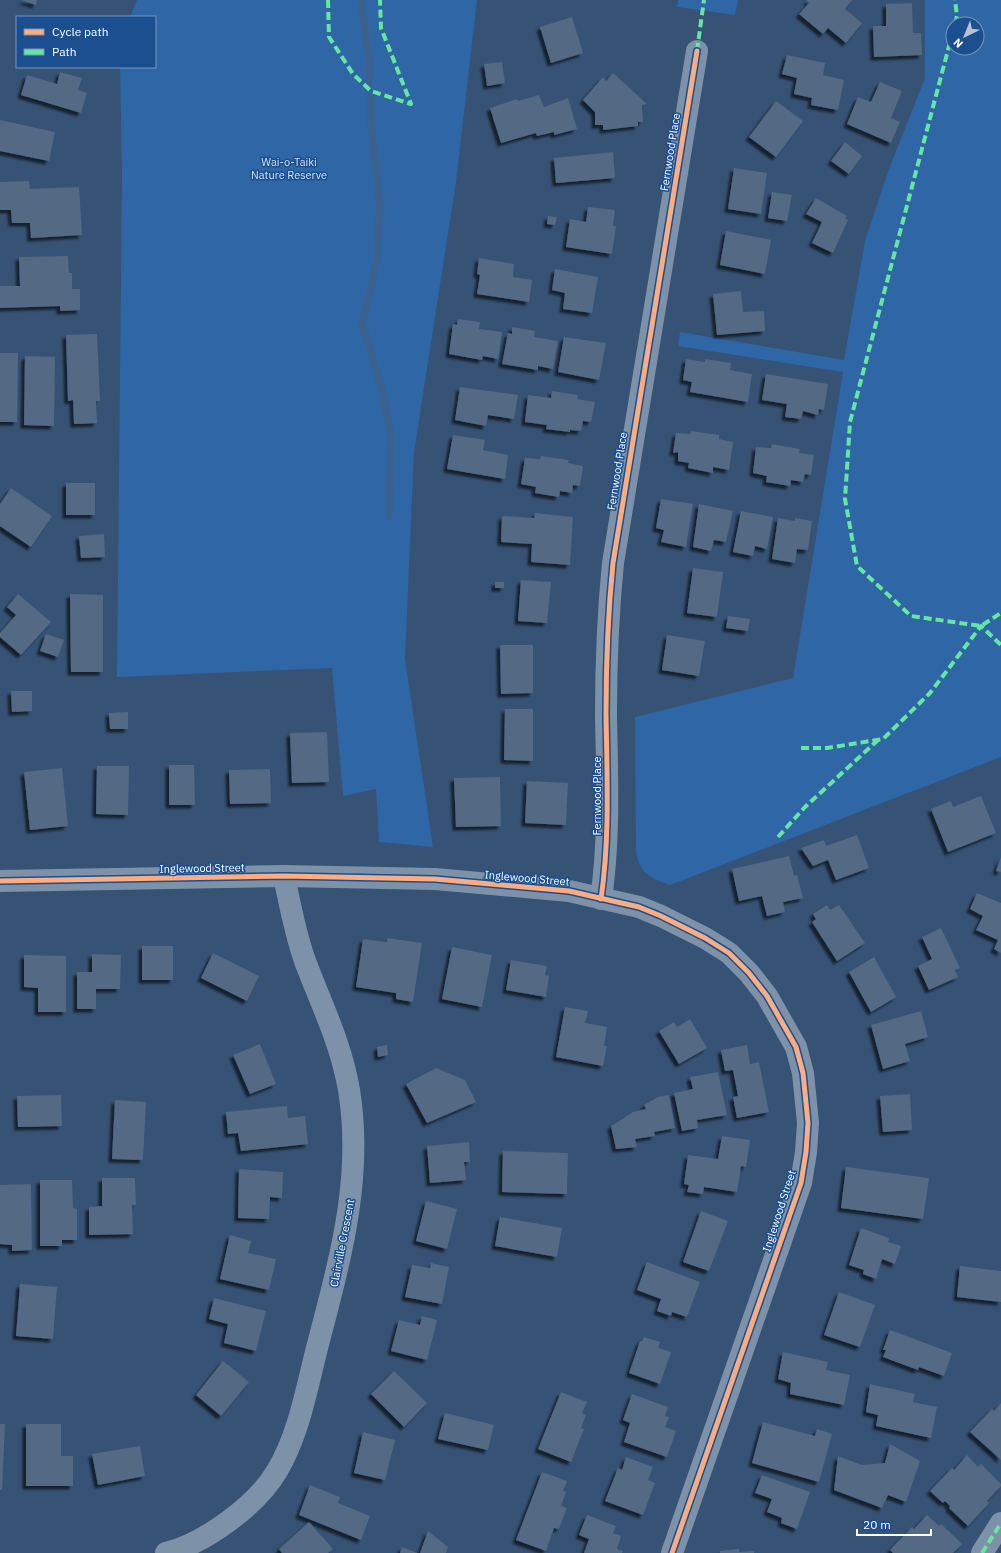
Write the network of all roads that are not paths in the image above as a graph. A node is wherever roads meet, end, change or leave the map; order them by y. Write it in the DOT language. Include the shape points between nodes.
graph roads {
  1 [pos="697,51"];
  2 [pos="284,876"];
  3 [pos="0,881"];
  4 [pos="600,898"];
  5 [pos="1001,1523"];
  6 [pos="166,1553"];
  7 [pos="672,1553"];
  8 [pos="982,1553"];
  1 -- 4 [label="street, Fernwood Place" via="613,563 606,712 608,829"];
  2 -- 3 [label="street, Inglewood Street"];
  2 -- 4 [label="street, Inglewood Street" via="435,879 569,891"];
  2 -- 6 [label="street, Clairville Crescent" via="294,926 337,1040 349,1090 354,1160 348,1222 305,1394 277,1472 263,1490 224,1524 192,1544"];
  4 -- 7 [label="street, Inglewood Street" via="639,908 683,926 729,953 767,996 796,1047 807,1099 806,1152 801,1183"];
  5 -- 8 [label="street"];
}
